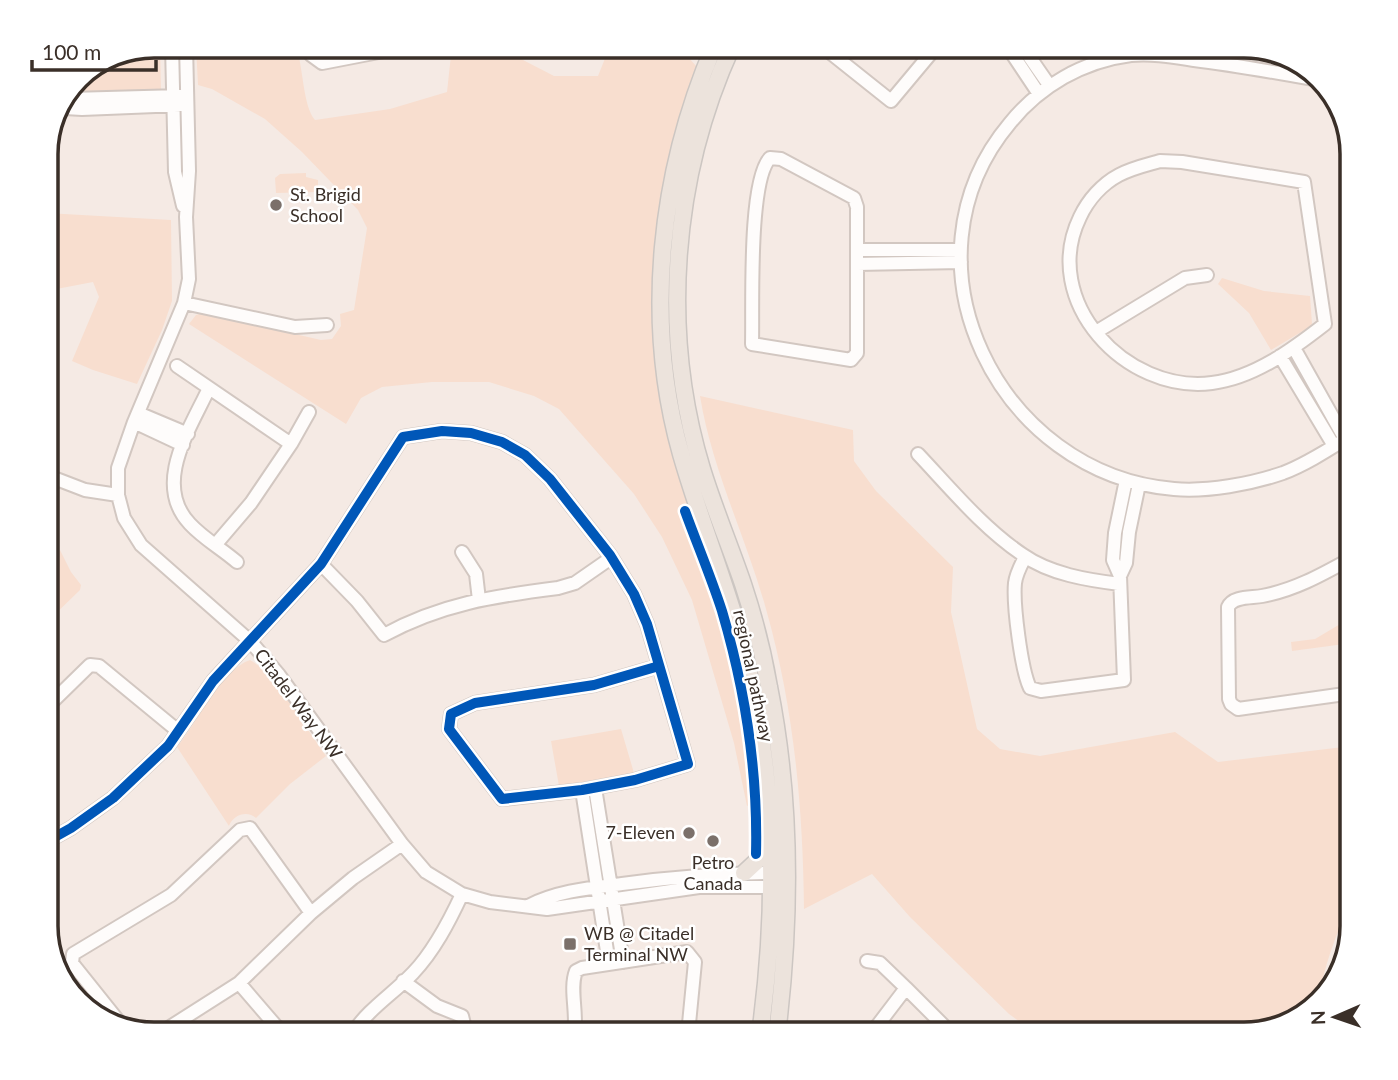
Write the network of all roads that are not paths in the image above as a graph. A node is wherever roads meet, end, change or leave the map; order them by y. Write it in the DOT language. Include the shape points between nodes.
graph roads {
  1 [pos="172,58"];
  2 [pos="186,58"];
  3 [pos="316,58"];
  4 [pos="344,58"];
  5 [pos="709,58"];
  6 [pos="727,58"];
  7 [pos="837,58"];
  8 [pos="927,58"];
  9 [pos="1017,58"];
  10 [pos="1028,58"];
  11 [pos="1109,58"];
  12 [pos="1206,58"];
  13 [pos="1289,70"];
  14 [pos="1044,90"];
  15 [pos="76,99"];
  16 [pos="188,100"];
  17 [pos="174,101"];
  18 [pos="71,107"];
  19 [pos="186,217"];
  20 [pos="857,250"];
  21 [pos="960,256"];
  22 [pos="857,264"];
  23 [pos="1207,275"];
  24 [pos="184,303"];
  25 [pos="327,325"];
  26 [pos="1096,332"];
  27 [pos="1294,348"];
  28 [pos="1280,356"];
  29 [pos="177,366"];
  30 [pos="209,388"];
  31 [pos="309,412"];
  32 [pos="136,417"];
  33 [pos="1340,433"];
  34 [pos="1340,435"];
  35 [pos="185,439"];
  36 [pos="1340,442"];
  37 [pos="290,444"];
  38 [pos="918,454"];
  39 [pos="58,480"];
  40 [pos="1126,480"];
  41 [pos="1139,484"];
  42 [pos="118,495"];
  43 [pos="216,544"];
  44 [pos="462,552"];
  45 [pos="1025,557"];
  46 [pos="611,558"];
  47 [pos="237,562"];
  48 [pos="321,564"];
  49 [pos="1340,565"];
  50 [pos="1120,580"];
  51 [pos="479,600"];
  52 [pos="251,642"];
  53 [pos="659,666"];
  54 [pos="1340,695"];
  55 [pos="58,696"];
  56 [pos="178,732"];
  57 [pos="589,789"];
  58 [pos="769,814"];
  59 [pos="58,835"];
  60 [pos="402,844"];
  61 [pos="744,873"];
  62 [pos="770,880"];
  63 [pos="787,880"];
  64 [pos="611,885"];
  65 [pos="597,887"];
  66 [pos="462,894"];
  67 [pos="613,901"];
  68 [pos="599,903"];
  69 [pos="527,906"];
  70 [pos="311,913"];
  71 [pos="867,961"];
  72 [pos="623,962"];
  73 [pos="609,964"];
  74 [pos="403,981"];
  75 [pos="239,984"];
  76 [pos="906,988"];
  77 [pos="110,1011"];
  78 [pos="178,1022"];
  79 [pos="272,1022"];
  80 [pos="360,1022"];
  81 [pos="464,1022"];
  82 [pos="576,1022"];
  83 [pos="689,1022"];
  84 [pos="761,1022"];
  85 [pos="778,1022"];
  86 [pos="880,1022"];
  87 [pos="940,1022"];
  1 -- 17 [label="street, Citadel Way NW"];
  2 -- 16 [label="street, Citadel Way NW"];
  3 -- 4 [label="street" via="322,62"];
  5 -- 58 [label="main road" via="686,123 667,203 661,281 664,355 680,451 745,651"];
  6 -- 63 [label="main road" via="704,117 682,218 679,338 686,400 699,455 744,587 769,686 782,769"];
  7 -- 8 [label="street" via="891,101"];
  9 -- 14 [label="street"];
  10 -- 14 [label="street"];
  11 -- 14 [label="street"];
  12 -- 13 [label="street"];
  14 -- 21 [label="street" via="994,141 965,217"];
  15 -- 17 [label="street"];
  16 -- 17 [label="street"];
  16 -- 19 [label="street, Citadel Way NW"];
  17 -- 18 [label="street"];
  17 -- 19 [label="street, Citadel Way NW" via="175,172"];
  19 -- 24 [label="street, Citadel Way NW" via="189,279"];
  20 -- 21 [label="street"];
  20 -- 22 [label="street"];
  20 -- 22 [label="street" via="854,198 781,159 767,160 756,197 752,344 851,360 857,354"];
  21 -- 22 [label="street"];
  21 -- 40 [label="street" via="976,341 1009,398 1043,435 1086,463"];
  23 -- 26 [label="street" via="1185,278"];
  24 -- 25 [label="street" via="295,327"];
  24 -- 32 [label="street, Citadel Way NW"];
  26 -- 27 [label="street" via="1078,302 1069,260 1073,231 1085,206 1118,175 1160,161 1182,162 1304,182 1325,324"];
  26 -- 28 [label="street" via="1128,364 1183,384 1213,383 1242,375"];
  27 -- 28 [label="street"];
  27 -- 33 [label="street"];
  28 -- 34 [label="street"];
  29 -- 30 [label="street"];
  30 -- 35 [label="street"];
  30 -- 37 [label="street"];
  31 -- 37 [label="street"];
  32 -- 35 [label="street"];
  32 -- 42 [label="street, Citadel Way NW" via="118,468"];
  35 -- 43 [label="street" via="172,478 178,508"];
  36 -- 41 [label="street" via="1284,472 1234,486 1175,490"];
  37 -- 43 [label="street" via="251,503"];
  38 -- 45 [label="street" via="968,507"];
  39 -- 42 [label="street"];
  40 -- 41 [label="street"];
  40 -- 50 [label="street" via="1113,560"];
  41 -- 50 [label="street"];
  42 -- 52 [label="street, Citadel Way NW" via="124,518 141,545"];
  43 -- 47 [label="street"];
  44 -- 51 [label="street" via="476,574"];
  45 -- 50 [label="street" via="1066,575"];
  45 -- 50 [label="street" via="1015,581 1016,611 1027,684 1034,689 1124,680"];
  46 -- 48 [label="street" via="526,455 471,433 442,431 403,438"];
  46 -- 51 [label="street" via="566,585"];
  46 -- 53 [label="street" via="634,594"];
  48 -- 51 [label="street" via="383,635 449,606"];
  48 -- 52 [label="street"];
  49 -- 54 [label="street" via="1308,582 1235,600 1228,607 1229,699 1235,708"];
  52 -- 56 [label="street" via="213,681"];
  52 -- 60 [label="street, Citadel Way NW"];
  53 -- 57 [label="street" via="688,764"];
  53 -- 57 [label="street" via="594,685 475,703 451,714 449,729 502,799"];
  55 -- 56 [label="street" via="90,665 99,666"];
  56 -- 59 [label="street" via="113,798"];
  57 -- 64 [label="street"];
  57 -- 65 [label="street"];
  58 -- 61 [label="main road" via="758,860"];
  58 -- 62 [label="main road"];
  60 -- 66 [label="street, Citadel Way NW" via="426,872"];
  60 -- 70 [label="street"];
  61 -- 62 [label="street, Citadel Way NW"];
  61 -- 64 [label="street, Citadel Way NW"];
  62 -- 63 [label="street, Citadel Way NW"];
  62 -- 67 [label="street, Citadel Way NW"];
  62 -- 84 [label="main road"];
  63 -- 85 [label="main road"];
  64 -- 65 [label="street, Citadel Way NW"];
  64 -- 67 [label="street"];
  65 -- 68 [label="street"];
  65 -- 69 [label="street, Citadel Way NW" via="547,896"];
  66 -- 69 [label="street, Citadel Way NW"];
  66 -- 74 [label="street" via="435,945"];
  67 -- 68 [label="street, Citadel Way NW"];
  67 -- 72 [label="street"];
  68 -- 69 [label="street, Citadel Way NW" via="547,909"];
  68 -- 73 [label="street"];
  70 -- 75 [label="street"];
  70 -- 77 [label="street" via="250,828 240,830 171,895 73,954 72,963"];
  71 -- 76 [label="street" via="880,963"];
  72 -- 73 [label="street"];
  72 -- 83 [label="street" via="687,953 695,961"];
  73 -- 82 [label="street" via="576,971"];
  74 -- 80 [label="street"];
  74 -- 81 [label="street" via="437,1006 462,1016"];
  75 -- 78 [label="street"];
  75 -- 79 [label="street"];
  76 -- 86 [label="street"];
  76 -- 87 [label="street"];
}
